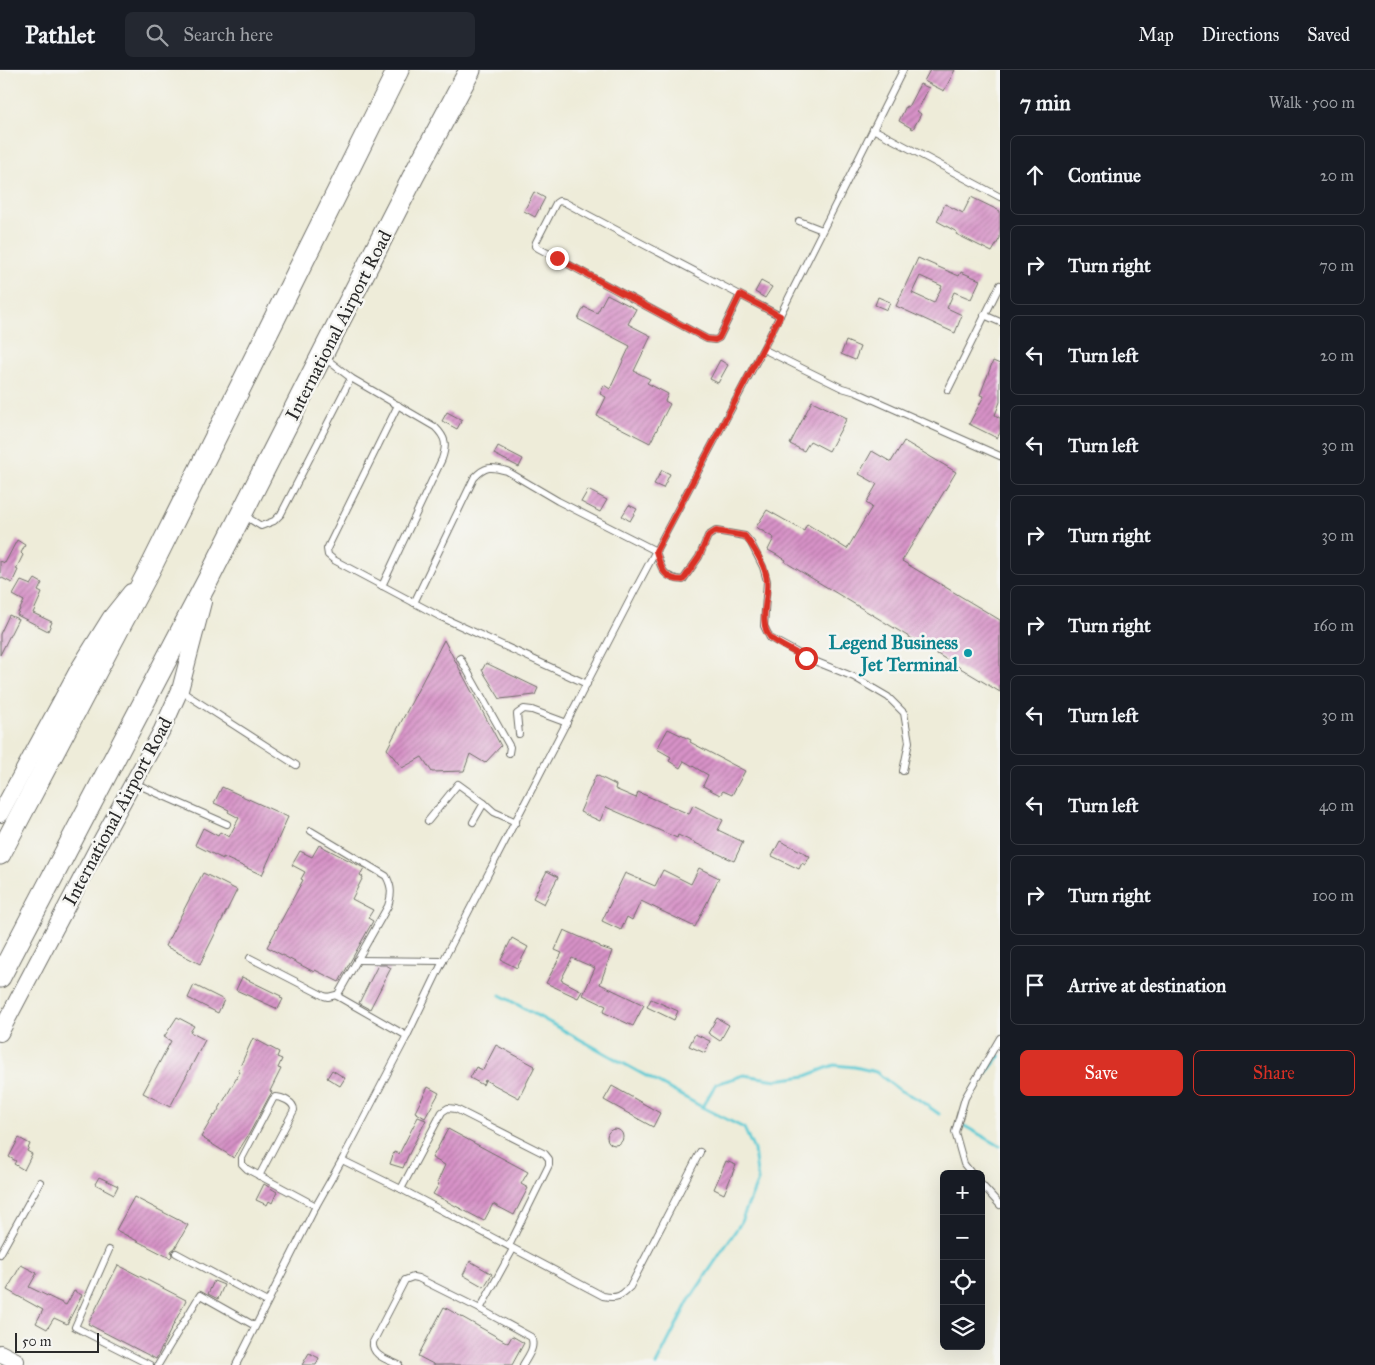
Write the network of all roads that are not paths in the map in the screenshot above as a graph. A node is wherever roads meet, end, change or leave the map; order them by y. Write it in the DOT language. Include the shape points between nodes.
graph roads {
  1 [pos="398,70"];
  2 [pos="470,70"];
  3 [pos="903,70"];
  4 [pos="873,129"];
  5 [pos="1000,197"];
  6 [pos="799,220"];
  7 [pos="822,230"];
  8 [pos="1000,285"];
  9 [pos="740,295"];
  10 [pos="984,315"];
  11 [pos="780,316"];
  12 [pos="1000,322"];
  13 [pos="763,349"];
  14 [pos="322,355"];
  15 [pos="351,378"];
  16 [pos="948,390"];
  17 [pos="398,405"];
  18 [pos="1000,456"];
  19 [pos="242,514"];
  20 [pos="656,551"];
  21 [pos="150,569"];
  22 [pos="208,580"];
  23 [pos="382,586"];
  24 [pos="414,603"];
  25 [pos="460,658"];
  26 [pos="587,684"];
  27 [pos="180,690"];
  28 [pos="567,722"];
  29 [pos="519,734"];
  30 [pos="510,753"];
  31 [pos="296,765"];
  32 [pos="902,771"];
  33 [pos="133,782"];
  34 [pos="484,803"];
  35 [pos="0,814"];
  36 [pos="428,821"];
  37 [pos="474,822"];
  38 [pos="516,822"];
  39 [pos="227,824"];
  40 [pos="311,831"];
  41 [pos="0,854"];
  42 [pos="250,958"];
  43 [pos="357,960"];
  44 [pos="443,961"];
  45 [pos="0,977"];
  46 [pos="337,996"];
  47 [pos="0,1032"];
  48 [pos="407,1036"];
  49 [pos="1000,1038"];
  50 [pos="700,1152"];
  51 [pos="342,1160"];
  52 [pos="969,1170"];
  53 [pos="259,1176"];
  54 [pos="40,1182"];
  55 [pos="985,1188"];
  56 [pos="401,1189"];
  57 [pos="1000,1205"];
  58 [pos="316,1206"];
  59 [pos="511,1247"];
  60 [pos="109,1250"];
  61 [pos="176,1253"];
  62 [pos="0,1254"];
  63 [pos="267,1302"];
  64 [pos="480,1309"];
  65 [pos="255,1326"];
  66 [pos="0,1353"];
  67 [pos="16,1362"];
  68 [pos="150,1365"];
  69 [pos="158,1365"];
  70 [pos="236,1365"];
  71 [pos="399,1365"];
  72 [pos="523,1365"];
  1 -- 21 [label="highway"];
  2 -- 14 [label="highway, International Airport Road"];
  3 -- 4 [label="lane"];
  4 -- 5 [label="lane"];
  4 -- 7 [label="lane"];
  6 -- 7 [label="lane"];
  7 -- 11 [label="lane"];
  8 -- 10 [label="lane"];
  9 -- 9 [label="lane" via="719,338 707,339 535,246 556,204 564,202"];
  9 -- 11 [label="lane"];
  10 -- 12 [label="lane"];
  10 -- 16 [label="lane"];
  11 -- 13 [label="lane"];
  13 -- 18 [label="lane" via="842,388"];
  13 -- 20 [label="lane"];
  14 -- 15 [label="lane"];
  14 -- 19 [label="highway, International Airport Road"];
  15 -- 17 [label="lane"];
  15 -- 19 [label="lane" via="281,514 268,525 261,526"];
  17 -- 23 [label="lane" via="435,427 445,442 445,450"];
  17 -- 23 [label="lane" via="327,549 328,556"];
  19 -- 22 [label="highway, International Airport Road"];
  20 -- 24 [label="lane" via="507,471 489,468 474,478"];
  20 -- 26 [label="lane"];
  20 -- 32 [label="lane" via="667,576 683,580 699,557 708,536 716,531 745,536 763,567 767,581 764,626 770,638 888,696 904,713 909,742"];
  21 -- 35 [label="main road" via="111,617 82,662"];
  21 -- 41 [label="highway"];
  22 -- 27 [label="main road, International Airport Road"];
  22 -- 45 [label="highway, International Airport Road"];
  23 -- 24 [label="lane"];
  24 -- 26 [label="lane"];
  25 -- 30 [label="lane" via="510,747"];
  26 -- 28 [label="lane"];
  27 -- 31 [label="lane"];
  27 -- 33 [label="main road, International Airport Road"];
  28 -- 29 [label="lane" via="524,709 517,714"];
  28 -- 38 [label="lane"];
  33 -- 39 [label="lane"];
  33 -- 47 [label="main road, International Airport Road"];
  34 -- 36 [label="lane" via="458,784"];
  34 -- 37 [label="lane"];
  34 -- 38 [label="lane" via="494,812"];
  38 -- 44 [label="lane"];
  40 -- 43 [label="lane" via="386,876 391,885 388,906"];
  42 -- 46 [label="lane" via="324,996"];
  43 -- 44 [label="lane"];
  43 -- 46 [label="lane"];
  44 -- 48 [label="lane"];
  46 -- 48 [label="lane"];
  48 -- 51 [label="lane"];
  49 -- 52 [label="lane" via="965,1098 955,1132"];
  50 -- 59 [label="lane" via="630,1286 622,1294 613,1298 603,1296"];
  51 -- 56 [label="lane"];
  51 -- 58 [label="lane"];
  53 -- 53 [label="lane" via="242,1164 242,1158 273,1099 279,1097 292,1104 294,1110"];
  53 -- 58 [label="lane"];
  54 -- 62 [label="lane"];
  55 -- 57 [label="lane"];
  56 -- 59 [label="lane"];
  56 -- 59 [label="lane" via="442,1112 448,1108 456,1109 545,1154 549,1165"];
  58 -- 63 [label="lane"];
  59 -- 64 [label="lane"];
  60 -- 68 [label="lane" via="75,1327"];
  61 -- 63 [label="lane"];
  63 -- 65 [label="lane"];
  64 -- 71 [label="lane" via="418,1278 405,1280 372,1342 378,1355"];
  64 -- 72 [label="lane" via="531,1337 532,1348"];
  65 -- 69 [label="lane" via="200,1295"];
  65 -- 70 [label="lane"];
  66 -- 67 [label="main road"];
}
